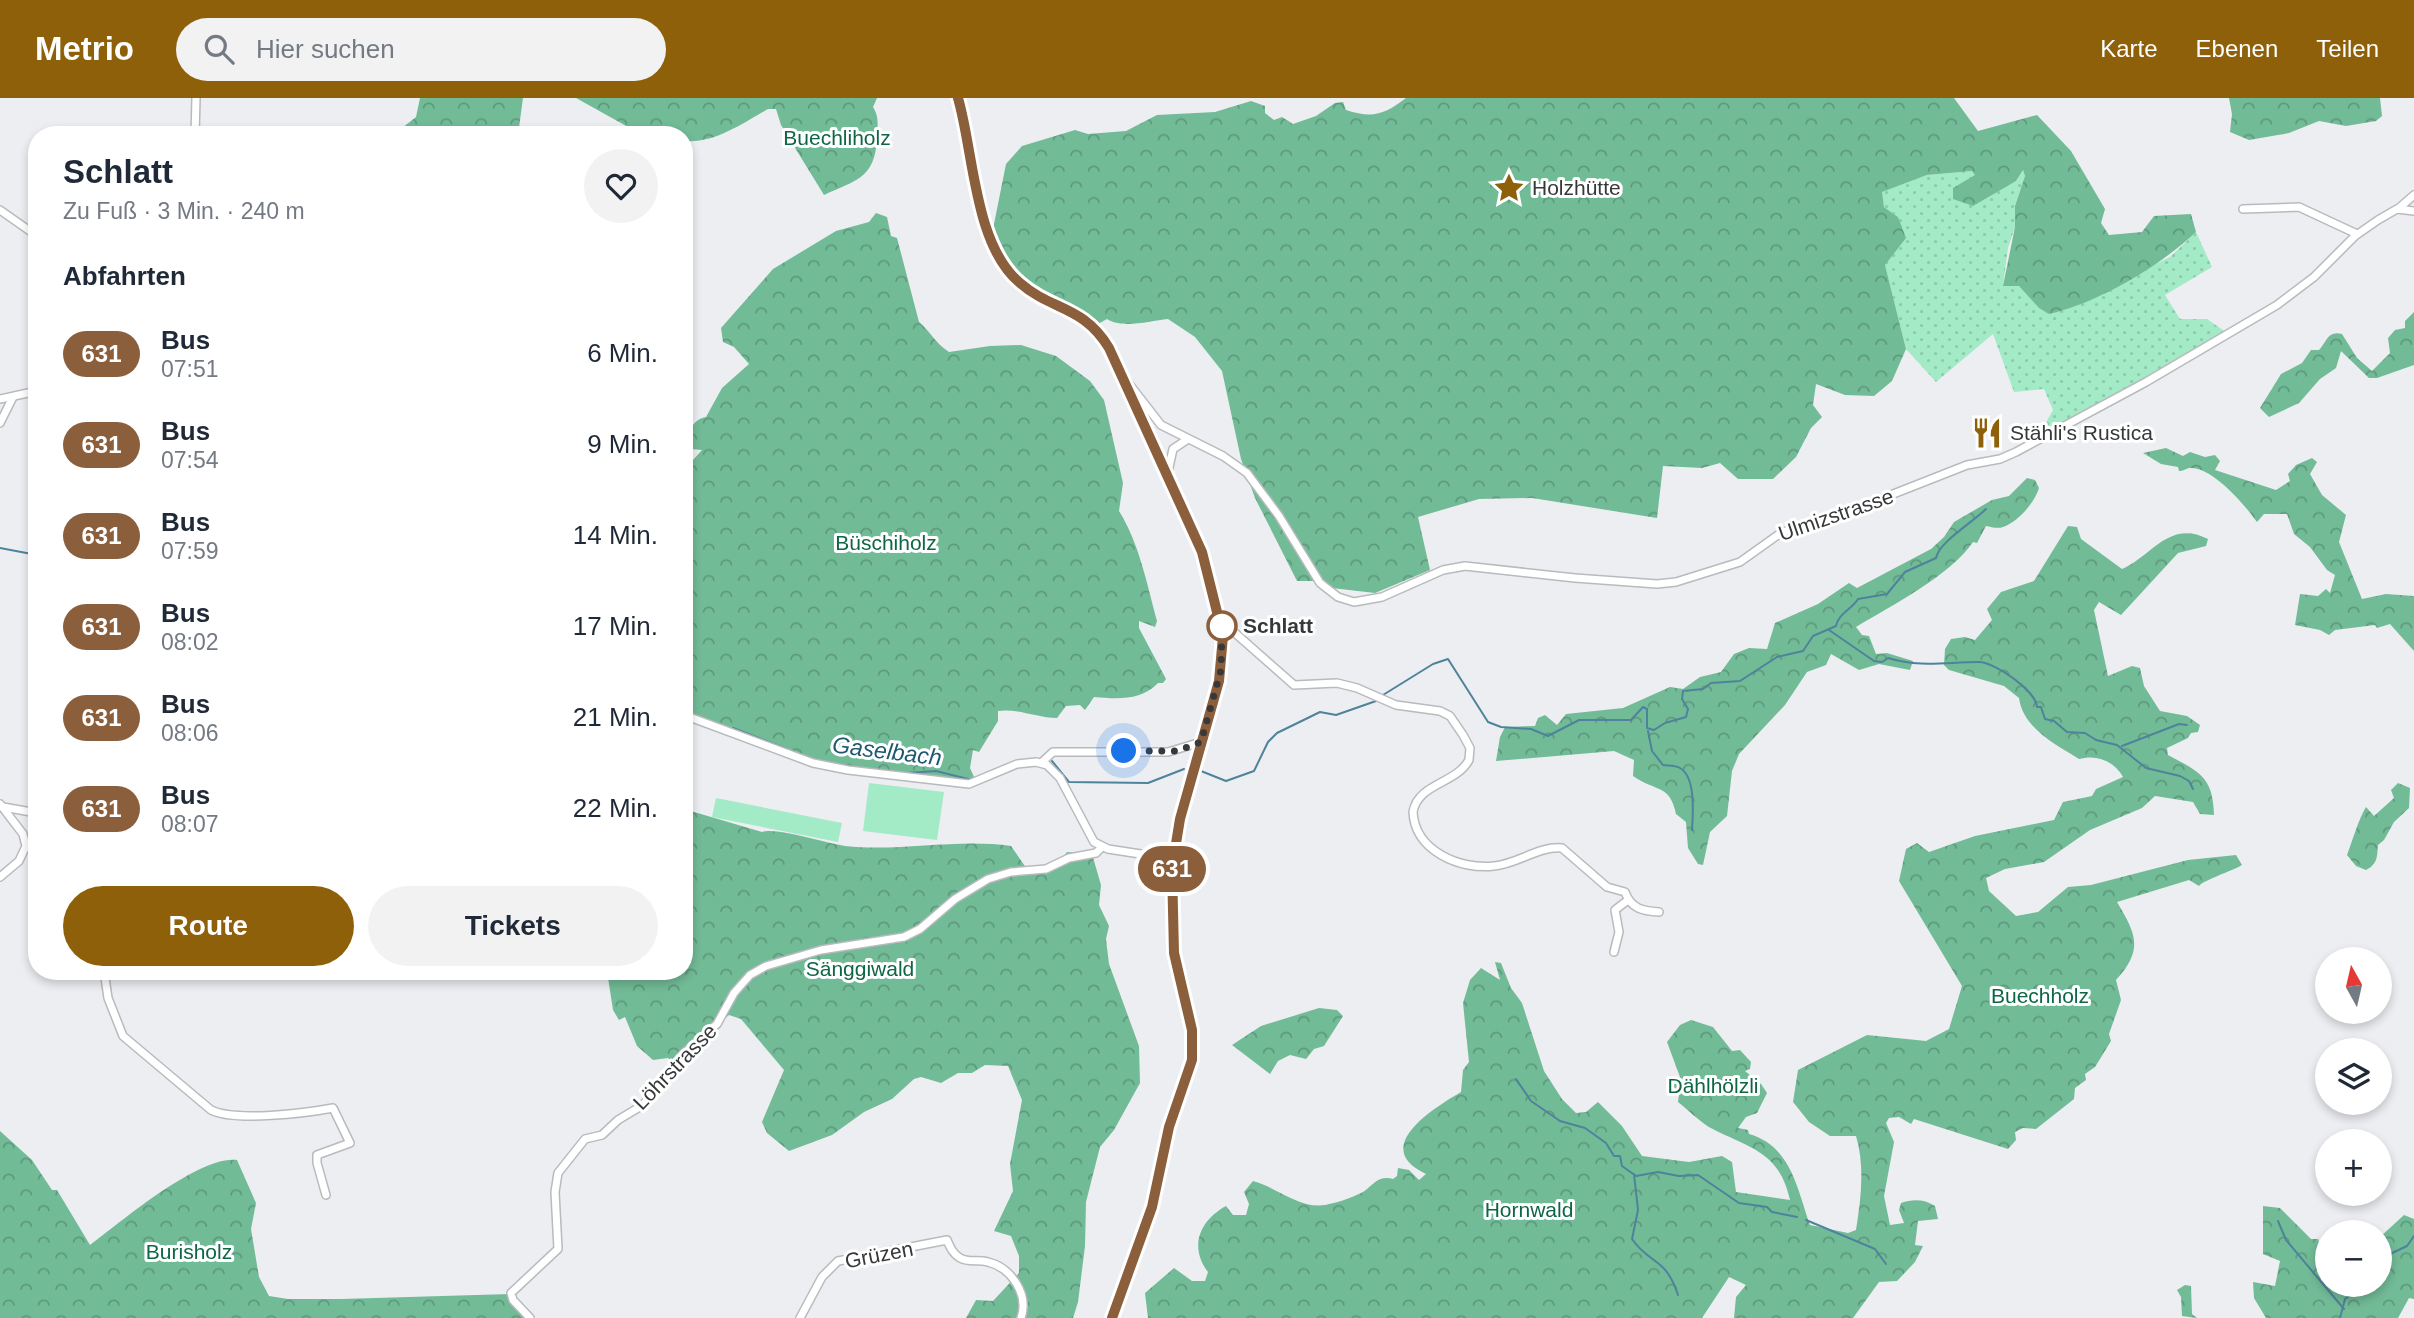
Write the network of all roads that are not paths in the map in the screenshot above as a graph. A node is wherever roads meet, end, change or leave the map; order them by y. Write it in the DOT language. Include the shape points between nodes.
graph roads {
  1 [pos="197,98"];
  2 [pos="958,98"];
  3 [pos="195,126"];
  4 [pos="2412,196"];
  5 [pos="2243,209"];
  6 [pos="2397,209"];
  7 [pos="0,210"];
  8 [pos="2414,210"];
  9 [pos="28,230"];
  10 [pos="2357,234"];
  11 [pos="1126,380"];
  12 [pos="28,393"];
  13 [pos="13,397"];
  14 [pos="0,399"];
  15 [pos="0,423"];
  16 [pos="1188,439"];
  17 [pos="1168,472"];
  18 [pos="1222,625"];
  19 [pos="693,718"];
  20 [pos="1201,742"];
  21 [pos="1041,763"];
  22 [pos="1,806"];
  23 [pos="28,811"];
  24 [pos="1102,847"];
  25 [pos="1174,850"];
  26 [pos="1160,857"];
  27 [pos="1172,868"];
  28 [pos="0,877"];
  29 [pos="1628,900"];
  30 [pos="1659,912"];
  31 [pos="1615,952"];
  32 [pos="105,980"];
  33 [pos="326,1195"];
  34 [pos="530,1318"];
  35 [pos="800,1318"];
  36 [pos="1021,1318"];
  37 [pos="1112,1318"];
  1 -- 3 [label="street"];
  2 -- 11 [label="street" via="986,226 1001,263 1029,291 1090,322"];
  4 -- 6 [label="street, Ulmizstrasse"];
  4 -- 8 [label="street"];
  5 -- 10 [label="street" via="2299,207"];
  6 -- 8 [label="street"];
  6 -- 10 [label="street, Ulmizstrasse"];
  7 -- 9 [label="street"];
  10 -- 16 [label="street, Ulmizstrasse" via="2314,277 2277,305 2016,452 1967,465 1817,524 1782,532 1732,565 1670,583 1465,566 1443,570 1376,599 1343,599 1316,578 1247,473"];
  11 -- 16 [label="street, Ulmizstrasse" via="1153,418"];
  11 -- 17 [label="street"];
  12 -- 13 [label="street"];
  13 -- 14 [label="street"];
  13 -- 15 [label="street"];
  16 -- 17 [label="street" via="1173,449"];
  17 -- 18 [label="street" via="1207,566"];
  18 -- 20 [label="street" via="1221,670"];
  18 -- 29 [label="street" via="1294,685 1347,685 1395,705 1450,716 1467,743 1469,760 1457,774 1422,794 1413,813 1420,836 1437,853 1460,863 1494,866 1562,848 1606,887 1625,892"];
  19 -- 21 [label="street" via="813,763 873,774 970,785 1024,762"];
  20 -- 21 [label="street" via="1168,752 1053,752"];
  20 -- 25 [label="street"];
  21 -- 24 [label="street" via="1060,778 1088,835"];
  22 -- 23 [label="street"];
  22 -- 28 [label="street" via="23,834 26,846 19,861"];
  24 -- 26 [label="street"];
  24 -- 34 [label="street, Löhrstrasse" via="1046,869 988,879 904,937 821,950 750,975 717,1024 682,1055 643,1105 603,1135 585,1139 558,1173 558,1249 511,1293"];
  25 -- 26 [label="street"];
  25 -- 27 [label="street"];
  26 -- 27 [label="street"];
  27 -- 37 [label="street" via="1174,953 1191,1023 1193,1052 1169,1127 1152,1207"];
  29 -- 30 [label="street" via="1642,911"];
  29 -- 31 [label="street" via="1615,910 1619,932"];
  32 -- 33 [label="street" via="123,1036 211,1110 273,1115 333,1108 350,1143 317,1155"];
  35 -- 36 [label="street, Grüzen" via="822,1277 838,1261 947,1240 957,1257 992,1263 1007,1271 1024,1300"];
}
